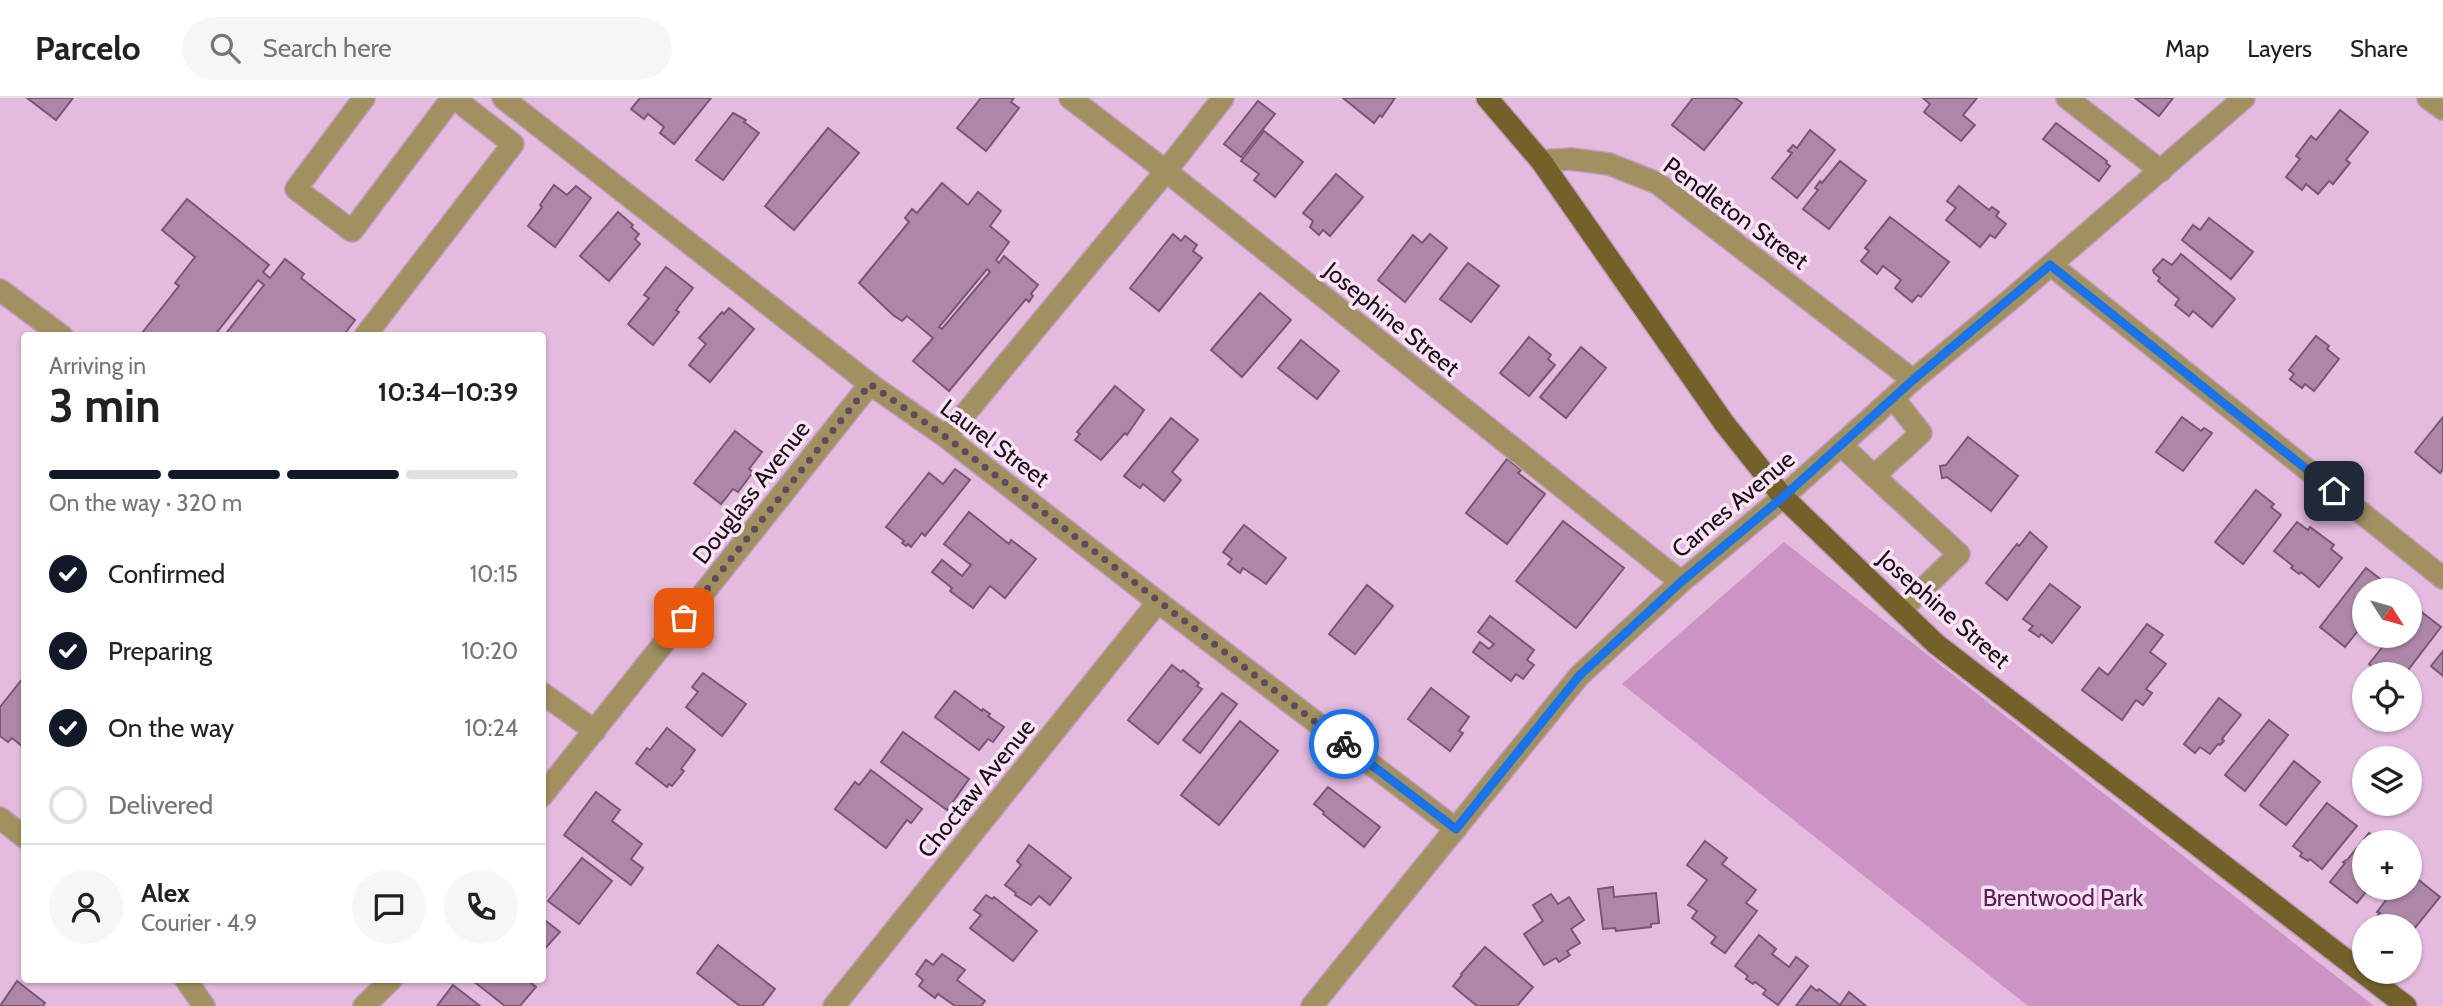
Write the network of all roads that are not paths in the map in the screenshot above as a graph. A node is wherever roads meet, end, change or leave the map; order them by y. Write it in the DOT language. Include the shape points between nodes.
graph roads {
  1 [pos="363,98"];
  2 [pos="453,98"];
  3 [pos="503,98"];
  4 [pos="1070,98"];
  5 [pos="1223,98"];
  6 [pos="1487,98"];
  7 [pos="2067,98"];
  8 [pos="2244,98"];
  9 [pos="2428,98"];
  10 [pos="2443,110"];
  11 [pos="1541,161"];
  12 [pos="1166,171"];
  13 [pos="2161,171"];
  14 [pos="2050,265"];
  15 [pos="0,290"];
  16 [pos="57,332"];
  17 [pos="368,332"];
  18 [pos="1913,380"];
  19 [pos="870,384"];
  20 [pos="1894,399"];
  21 [pos="946,437"];
  22 [pos="1841,445"];
  23 [pos="1874,476"];
  24 [pos="1783,497"];
  25 [pos="2443,578"];
  26 [pos="1681,582"];
  27 [pos="1158,602"];
  28 [pos="1901,610"];
  29 [pos="546,696"];
  30 [pos="595,731"];
  31 [pos="546,791"];
  32 [pos="0,818"];
  33 [pos="1456,829"];
  34 [pos="21,835"];
  35 [pos="188,983"];
  36 [pos="387,983"];
  37 [pos="204,1006"];
  38 [pos="364,1006"];
  39 [pos="834,1006"];
  40 [pos="1312,1006"];
  41 [pos="2406,1006"];
  1 -- 2 [label="street" via="296,189 352,231"];
  2 -- 17 [label="street" via="513,144"];
  3 -- 19 [label="street, Laurel Street"];
  4 -- 12 [label="street, Josephine Street"];
  5 -- 12 [label="street"];
  6 -- 11 [label="main road"];
  7 -- 13 [label="street"];
  8 -- 13 [label="street, Carnes Avenue"];
  9 -- 10 [label="street"];
  11 -- 18 [label="street, Pendleton Street" via="1609,164 1657,183"];
  11 -- 24 [label="main road, Josephine Street" via="1724,423"];
  12 -- 21 [label="street"];
  12 -- 26 [label="street, Josephine Street"];
  13 -- 14 [label="street, Carnes Avenue"];
  14 -- 18 [label="street, Carnes Avenue"];
  14 -- 25 [label="street"];
  15 -- 16 [label="street"];
  18 -- 20 [label="street, Carnes Avenue"];
  19 -- 21 [label="street, Laurel Street"];
  19 -- 30 [label="street, Douglass Avenue"];
  20 -- 22 [label="street, Carnes Avenue"];
  20 -- 23 [label="street" via="1921,433"];
  21 -- 27 [label="street, Laurel Street"];
  22 -- 23 [label="street"];
  22 -- 24 [label="street, Carnes Avenue"];
  23 -- 28 [label="street" via="1959,554"];
  24 -- 26 [label="street, Carnes Avenue"];
  24 -- 28 [label="main road, Josephine Street"];
  26 -- 33 [label="street, Carnes Avenue" via="1579,676"];
  27 -- 33 [label="street, Laurel Street"];
  27 -- 39 [label="street, Choctaw Avenue"];
  28 -- 41 [label="main road, Josephine Street" via="1936,644"];
  29 -- 30 [label="street"];
  30 -- 31 [label="street, Douglass Avenue"];
  32 -- 34 [label="street"];
  33 -- 40 [label="street, Carnes Avenue"];
  35 -- 37 [label="street"];
  36 -- 38 [label="street"];
}
